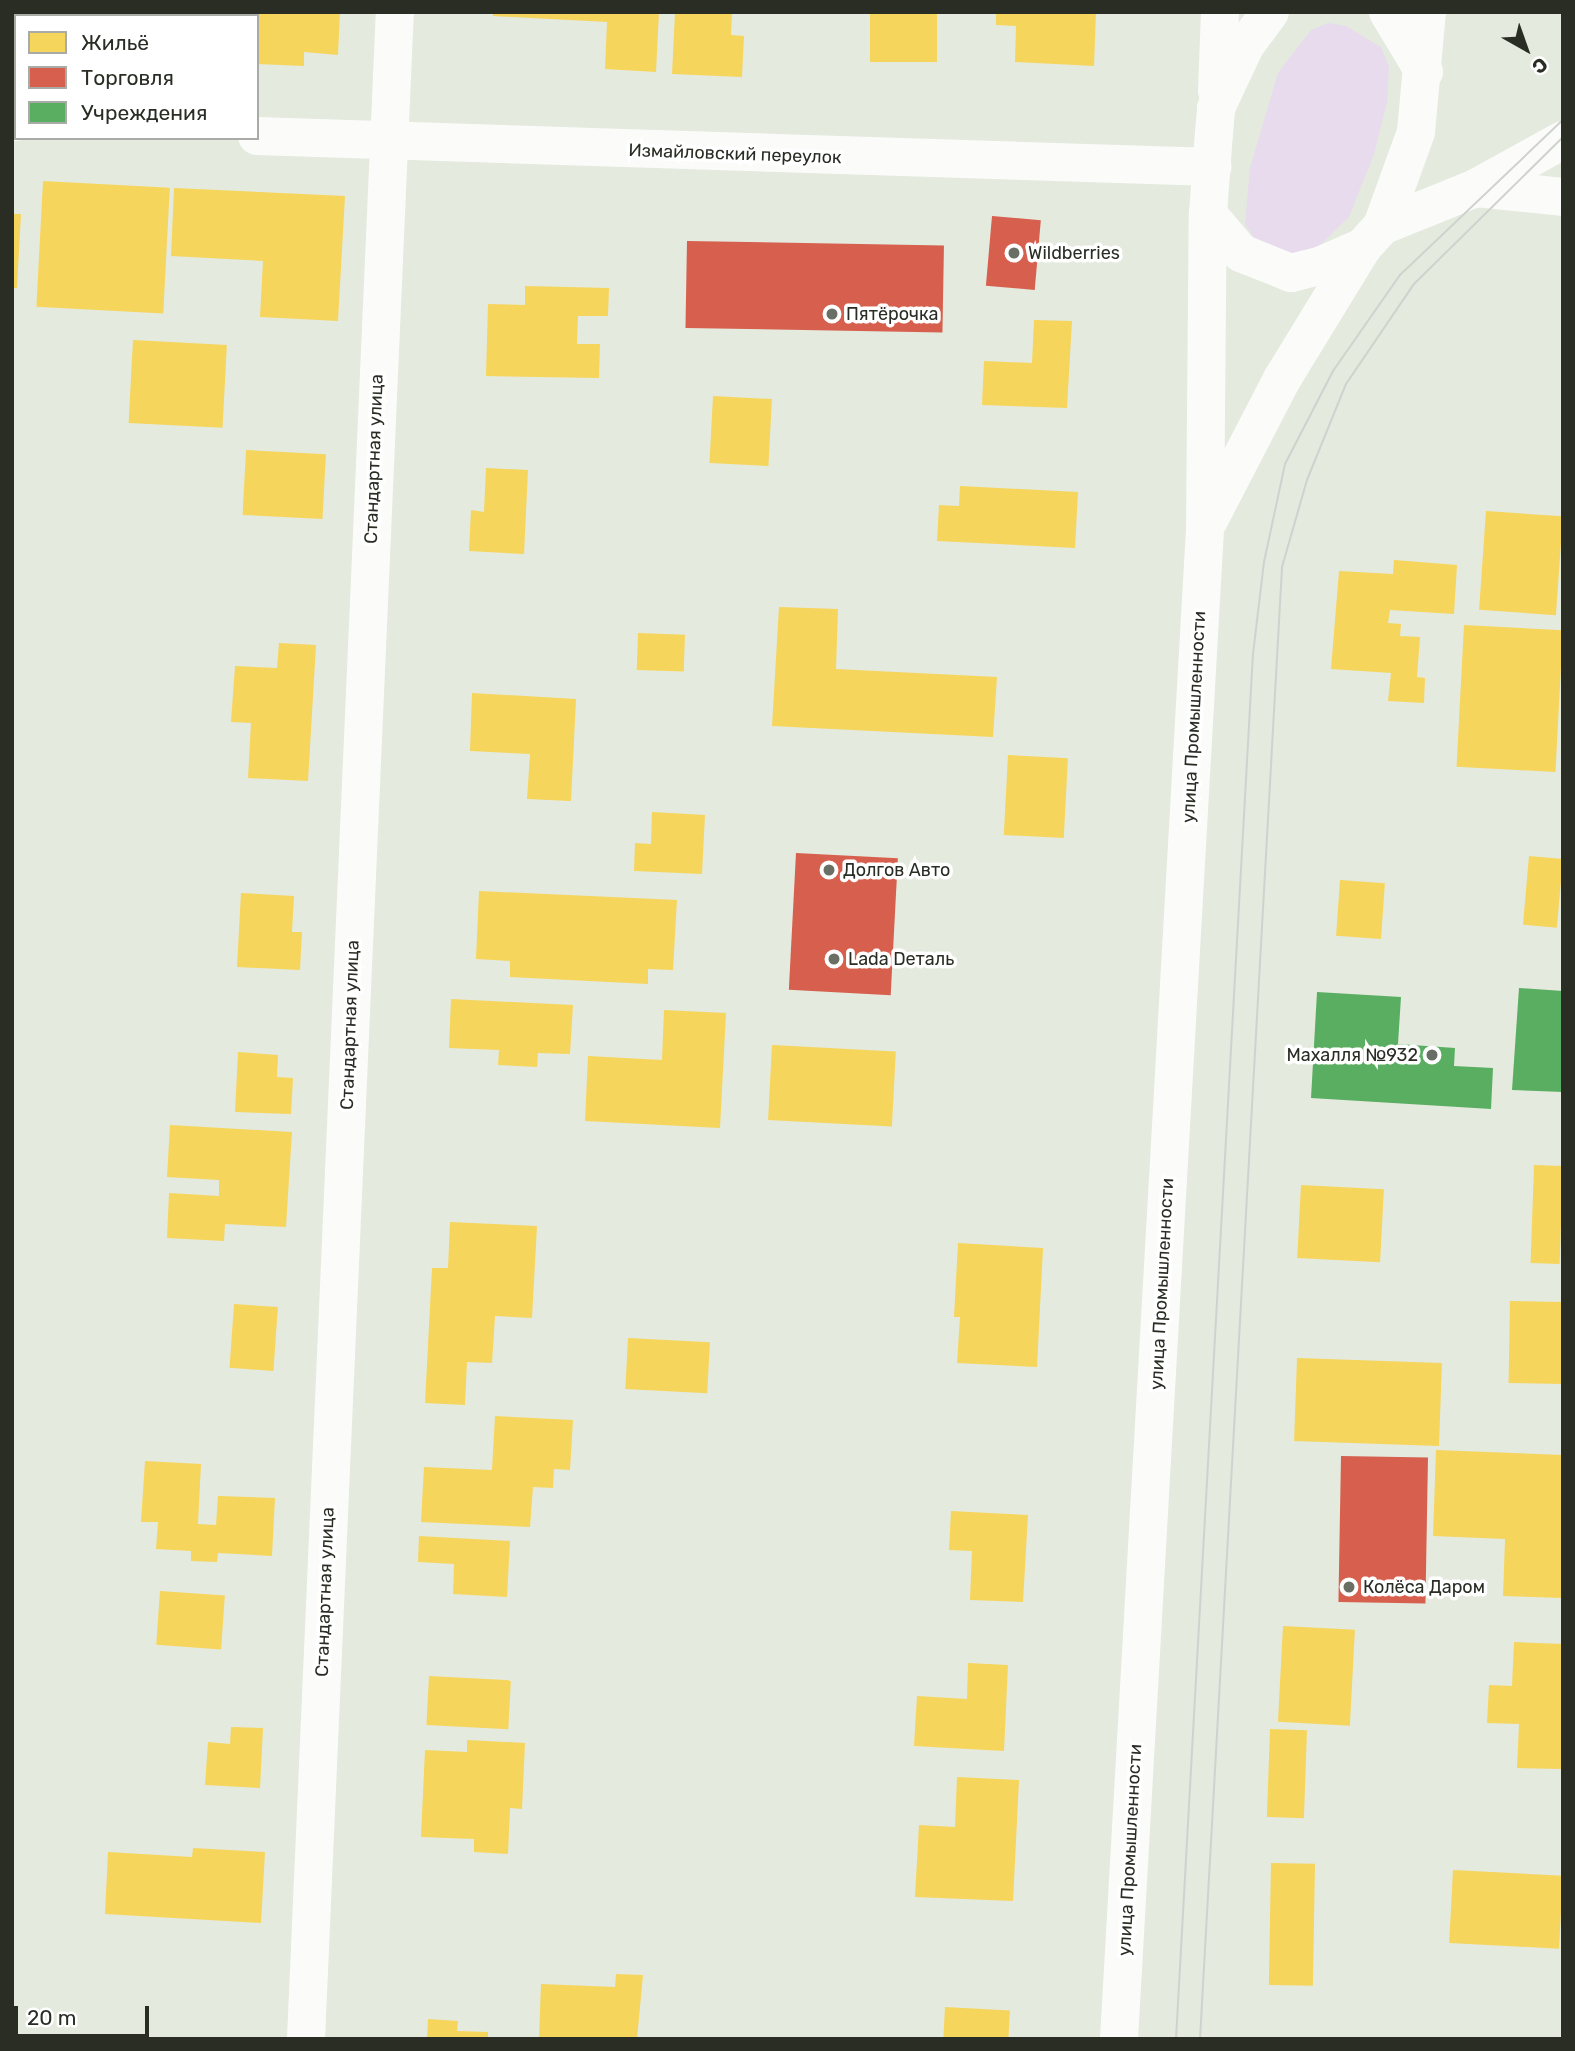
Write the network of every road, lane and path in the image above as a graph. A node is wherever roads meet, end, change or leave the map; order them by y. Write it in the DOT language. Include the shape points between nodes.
graph roads {
  1 [pos="396,12"];
  2 [pos="1220,12"];
  3 [pos="1270,12"];
  4 [pos="1279,12"];
  5 [pos="1388,12"];
  6 [pos="1427,12"];
  7 [pos="1245,46"];
  8 [pos="1424,72"];
  9 [pos="1216,108"];
  10 [pos="259,136"];
  11 [pos="1563,140"];
  12 [pos="388,143"];
  13 [pos="1212,167"];
  14 [pos="1476,188"];
  15 [pos="1563,197"];
  16 [pos="1208,214"];
  17 [pos="1372,236"];
  18 [pos="1205,528"];
  19 [pos="306,2039"];
  20 [pos="1119,2039"];
  1 -- 12 [label="main road, Стандартная улица"];
  2 -- 9 [label="main road"];
  3 -- 7 [label="main road"];
  4 -- 7 [label="main road"];
  5 -- 8 [label="main road"];
  6 -- 8 [label="main road, улица Промышленности"];
  7 -- 9 [label="main road"];
  8 -- 17 [label="main road, улица Промышленности" via="1416,132"];
  9 -- 13 [label="main road, улица Промышленности"];
  10 -- 12 [label="main road, Измайловский переулок"];
  11 -- 14 [label="main road"];
  12 -- 13 [label="main road, Измайловский переулок"];
  12 -- 19 [label="main road, Стандартная улица"];
  13 -- 16 [label="main road, улица Промышленности"];
  14 -- 15 [label="main road"];
  14 -- 17 [label="main road"];
  16 -- 17 [label="main road" via="1241,253 1291,272 1322,265"];
  16 -- 18 [label="main road, улица Промышленности"];
  17 -- 18 [label="main road, улица Промышленности" via="1282,379"];
  18 -- 20 [label="main road, улица Промышленности"];
}
